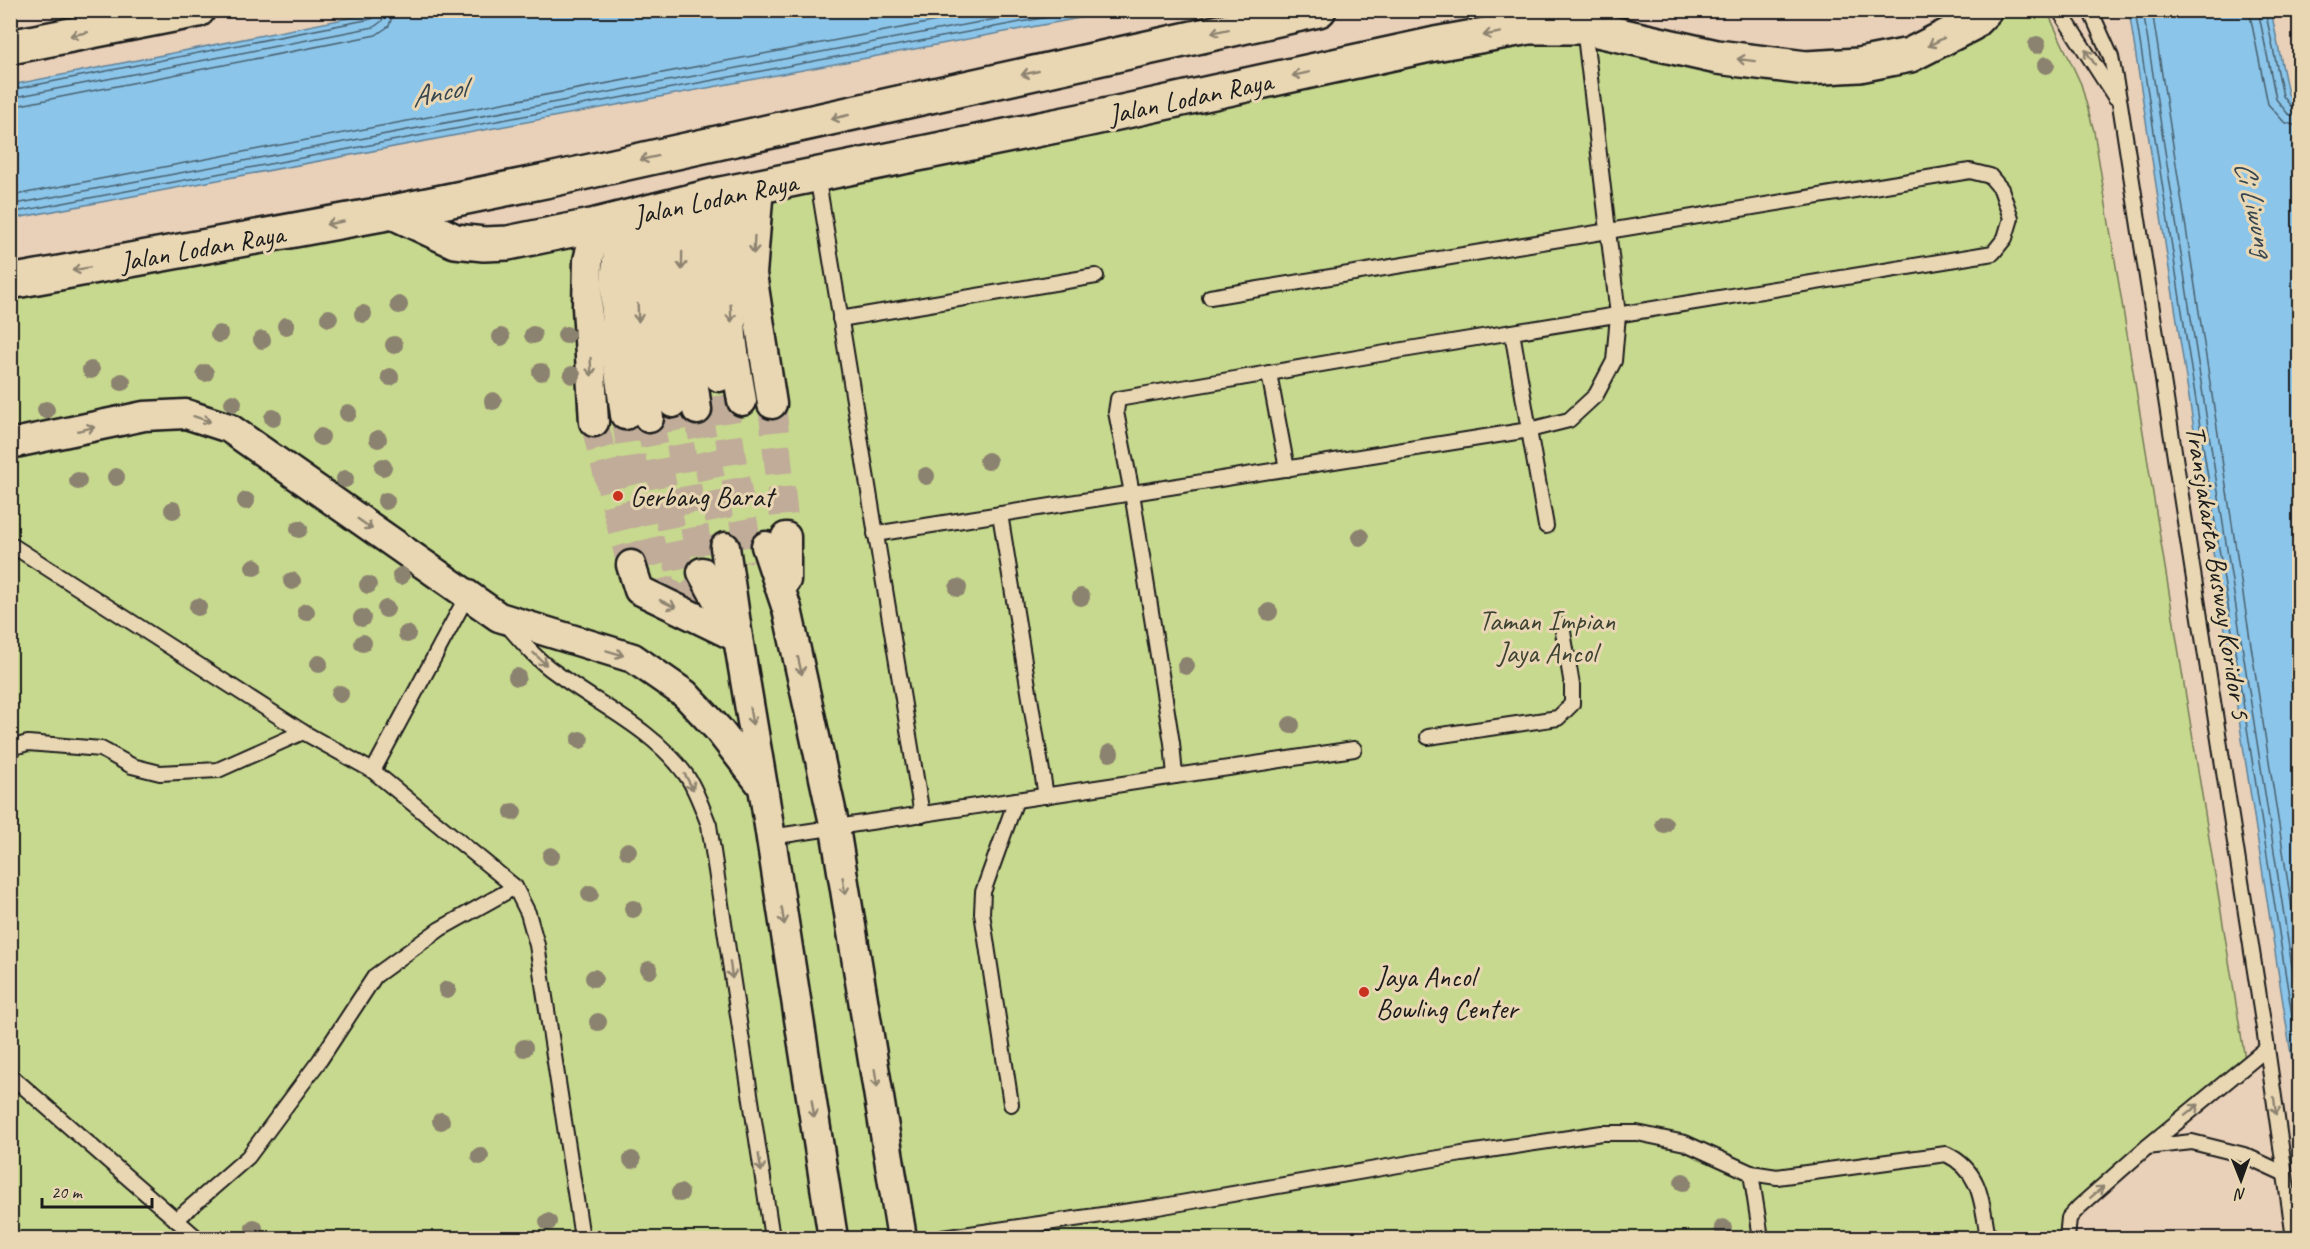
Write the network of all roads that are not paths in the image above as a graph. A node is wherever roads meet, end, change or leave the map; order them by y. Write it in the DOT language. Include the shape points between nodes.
graph roads {
  1 [pos="198,10"];
  2 [pos="1319,10"];
  3 [pos="1985,10"];
  4 [pos="2059,10"];
  5 [pos="2090,10"];
  6 [pos="1584,19"];
  7 [pos="10,47"];
  8 [pos="2120,104"];
  9 [pos="817,175"];
  10 [pos="679,205"];
  11 [pos="393,212"];
  12 [pos="1608,230"];
  13 [pos="1096,276"];
  14 [pos="10,282"];
  15 [pos="1210,297"];
  16 [pos="1617,315"];
  17 [pos="840,319"];
  18 [pos="1512,332"];
  19 [pos="1269,373"];
  20 [pos="733,398"];
  21 [pos="772,404"];
  22 [pos="685,406"];
  23 [pos="637,417"];
  24 [pos="594,422"];
  25 [pos="1529,430"];
  26 [pos="20,442"];
  27 [pos="1287,469"];
  28 [pos="1132,493"];
  29 [pos="1000,514"];
  30 [pos="1546,526"];
  31 [pos="875,534"];
  32 [pos="10,544"];
  33 [pos="725,547"];
  34 [pos="768,548"];
  35 [pos="631,565"];
  36 [pos="702,572"];
  37 [pos="467,596"];
  38 [pos="499,617"];
  39 [pos="1562,626"];
  40 [pos="738,638"];
  41 [pos="303,732"];
  42 [pos="1428,737"];
  43 [pos="10,748"];
  44 [pos="1354,749"];
  45 [pos="373,771"];
  46 [pos="1175,776"];
  47 [pos="763,787"];
  48 [pos="1046,796"];
  49 [pos="1016,800"];
  50 [pos="922,815"];
  51 [pos="835,828"];
  52 [pos="771,837"];
  53 [pos="516,886"];
  54 [pos="2267,1048"];
  55 [pos="10,1075"];
  56 [pos="1011,1104"];
  57 [pos="2147,1147"];
  58 [pos="1751,1173"];
  59 [pos="2283,1173"];
  60 [pos="176,1220"];
  61 [pos="197,1239"];
  62 [pos="582,1239"];
  63 [pos="772,1239"];
  64 [pos="833,1239"];
  65 [pos="902,1239"];
  66 [pos="942,1239"];
  67 [pos="1761,1239"];
  68 [pos="1988,1239"];
  69 [pos="2067,1239"];
  70 [pos="2294,1239"];
  1 -- 7 [label="main road, one-way"];
  2 -- 11 [label="main road, Jalan Lodan Raya, one-way"];
  3 -- 6 [label="main road, Jalan Lodan Raya, one-way" via="1971,24 1910,55 1859,65 1806,68 1717,57"];
  8 -- 4 [label="lane, Transjakarta Busway Koridor 5, one-way"];
  5 -- 8 [label="lane, Transjakarta Busway Koridor 5" via="2110,57"];
  6 -- 9 [label="main road, Jalan Lodan Raya, one-way" via="1436,44"];
  6 -- 12 [label="lane"];
  8 -- 54 [label="lane, Transjakarta Busway Koridor 5"];
  9 -- 10 [label="main road, Jalan Lodan Raya"];
  9 -- 17 [label="lane"];
  10 -- 11 [label="main road, Jalan Lodan Raya" via="508,243 484,244 455,241"];
  10 -- 20 [label="street, one-way" via="730,242"];
  10 -- 21 [label="street, one-way" via="752,274"];
  10 -- 22 [label="street, one-way"];
  10 -- 23 [label="street, one-way" via="637,269"];
  10 -- 24 [label="street, one-way" via="588,261"];
  11 -- 14 [label="main road, Jalan Lodan Raya, one-way"];
  12 -- 15 [label="lane"];
  12 -- 16 [label="lane"];
  12 -- 16 [label="lane" via="1970,171 1990,176 2001,189 2011,218 2005,238 1993,253"];
  13 -- 17 [label="lane"];
  16 -- 18 [label="lane"];
  16 -- 25 [label="lane" via="1614,361 1596,395 1569,420"];
  17 -- 31 [label="lane"];
  18 -- 19 [label="lane"];
  18 -- 25 [label="lane"];
  19 -- 27 [label="lane"];
  19 -- 28 [label="lane" via="1118,399 1116,412"];
  25 -- 27 [label="lane"];
  25 -- 30 [label="lane"];
  26 -- 37 [label="street, one-way" via="144,416 186,414 229,428"];
  27 -- 28 [label="lane"];
  28 -- 29 [label="lane"];
  28 -- 46 [label="lane"];
  29 -- 31 [label="lane"];
  29 -- 48 [label="lane"];
  31 -- 50 [label="lane"];
  32 -- 41 [label="lane"];
  33 -- 40 [label="street"];
  34 -- 51 [label="street, one-way" via="787,609"];
  35 -- 40 [label="street, one-way" via="639,590"];
  36 -- 40 [label="street"];
  37 -- 38 [label="street"];
  37 -- 45 [label="lane"];
  38 -- 47 [label="street, one-way" via="633,658 685,694"];
  38 -- 63 [label="lane, one-way" via="555,673 666,751 687,776 700,802 709,825"];
  39 -- 42 [label="lane" via="1572,704 1558,718"];
  40 -- 47 [label="street, one-way"];
  41 -- 43 [label="lane" via="218,770 172,773 132,766 101,749 28,743"];
  41 -- 45 [label="lane"];
  44 -- 46 [label="lane"];
  45 -- 53 [label="lane"];
  46 -- 48 [label="lane"];
  47 -- 52 [label="street"];
  48 -- 49 [label="lane"];
  49 -- 50 [label="lane"];
  49 -- 56 [label="lane" via="983,892 982,913"];
  50 -- 51 [label="lane"];
  51 -- 52 [label="lane"];
  51 -- 65 [label="street, one-way"];
  52 -- 64 [label="street, one-way"];
  53 -- 60 [label="lane" via="440,929 375,976 248,1158"];
  53 -- 62 [label="lane" via="537,945"];
  57 -- 54 [label="lane, one-way"];
  54 -- 59 [label="lane, Transjakarta Busway Koridor 5, one-way"];
  55 -- 60 [label="lane"];
  57 -- 59 [label="lane" via="2192,1142 2244,1155"];
  69 -- 57 [label="lane, one-way" via="2069,1218"];
  58 -- 66 [label="lane" via="1685,1143 1637,1133 1602,1133"];
  58 -- 67 [label="lane"];
  58 -- 68 [label="lane" via="1777,1177 1946,1154 1961,1161 1974,1177"];
  59 -- 70 [label="lane, Transjakarta Busway Koridor 5"];
  60 -- 61 [label="lane"];
}
